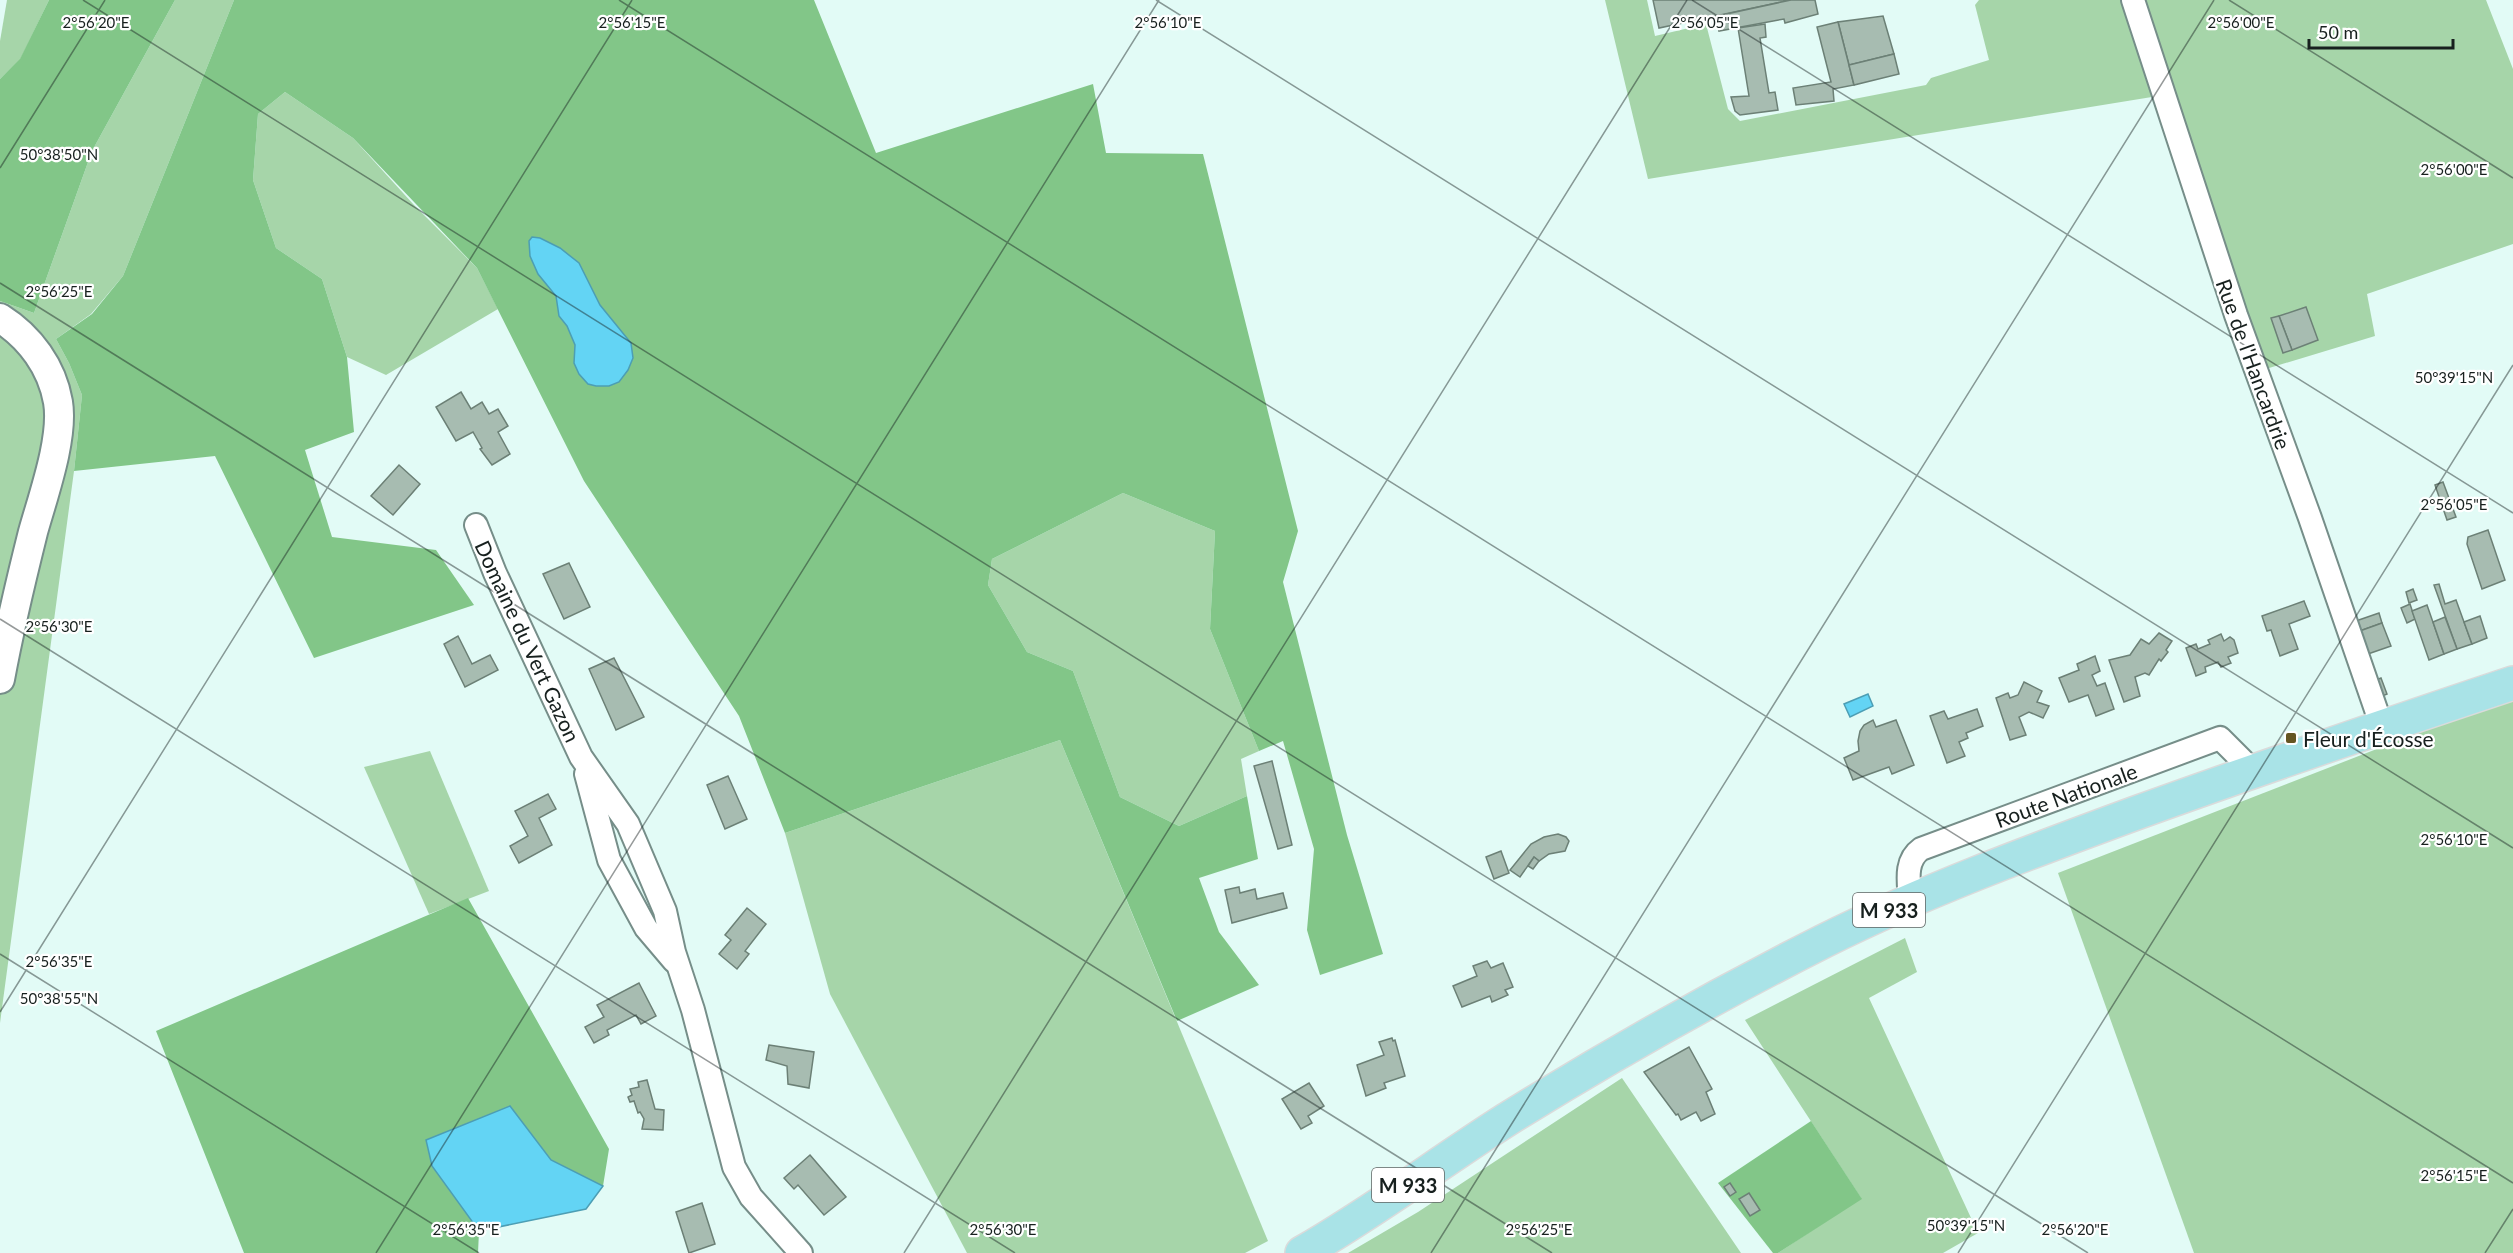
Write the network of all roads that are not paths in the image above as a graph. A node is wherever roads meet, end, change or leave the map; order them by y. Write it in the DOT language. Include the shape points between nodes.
graph roads {
  1 [pos="2133,0"];
  2 [pos="0,318"];
  3 [pos="476,525"];
  4 [pos="0,679"];
  5 [pos="2513,683"];
  6 [pos="2382,727"];
  7 [pos="581,757"];
  8 [pos="2253,771"];
  9 [pos="1910,901"];
  10 [pos="677,964"];
  11 [pos="801,1253"];
  12 [pos="1302,1253"];
  1 -- 6 [label="street, Rue de l'Hancardrie" via="2236,315"];
  2 -- 4 [label="street" via="26,338 43,363 55,390 59,419"];
  3 -- 7 [label="street, Domaine du Vert Gazon"];
  5 -- 6 [label="main road, M 933"];
  6 -- 8 [label="main road, M 933"];
  7 -- 10 [label="street, Domaine du Vert Gazon" via="628,824 665,911"];
  7 -- 10 [label="street, Domaine du Vert Gazon" via="609,860 646,928"];
  8 -- 9 [label="main road, M 933" via="2065,839"];
  8 -- 9 [label="street, Route Nationale" via="2220,738 1932,845 1917,852 1910,863"];
  9 -- 12 [label="main road, M 933" via="1753,977 1610,1057"];
  10 -- 11 [label="street, Domaine du Vert Gazon" via="734,1167 751,1197"];
}
